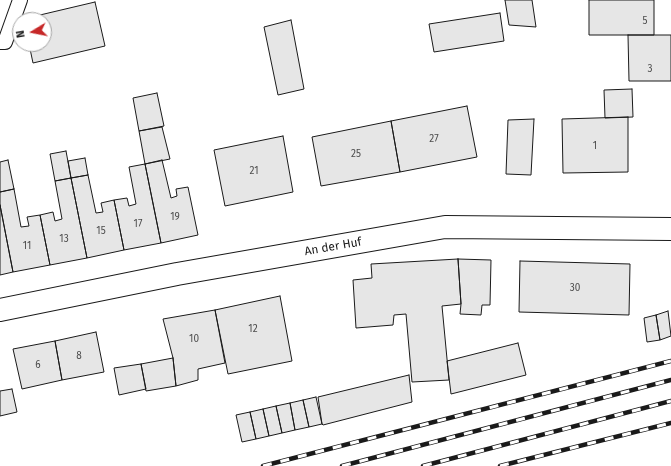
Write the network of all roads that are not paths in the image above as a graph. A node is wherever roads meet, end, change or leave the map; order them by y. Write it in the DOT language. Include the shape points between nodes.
graph roads {
  1 [pos="20,0"];
  2 [pos="0,42"];
  3 [pos="671,229"];
  4 [pos="0,310"];
  1 -- 2 [label="lane" via="5,42"];
  3 -- 4 [label="street, An der Huf" via="445,227 177,274"];
}
